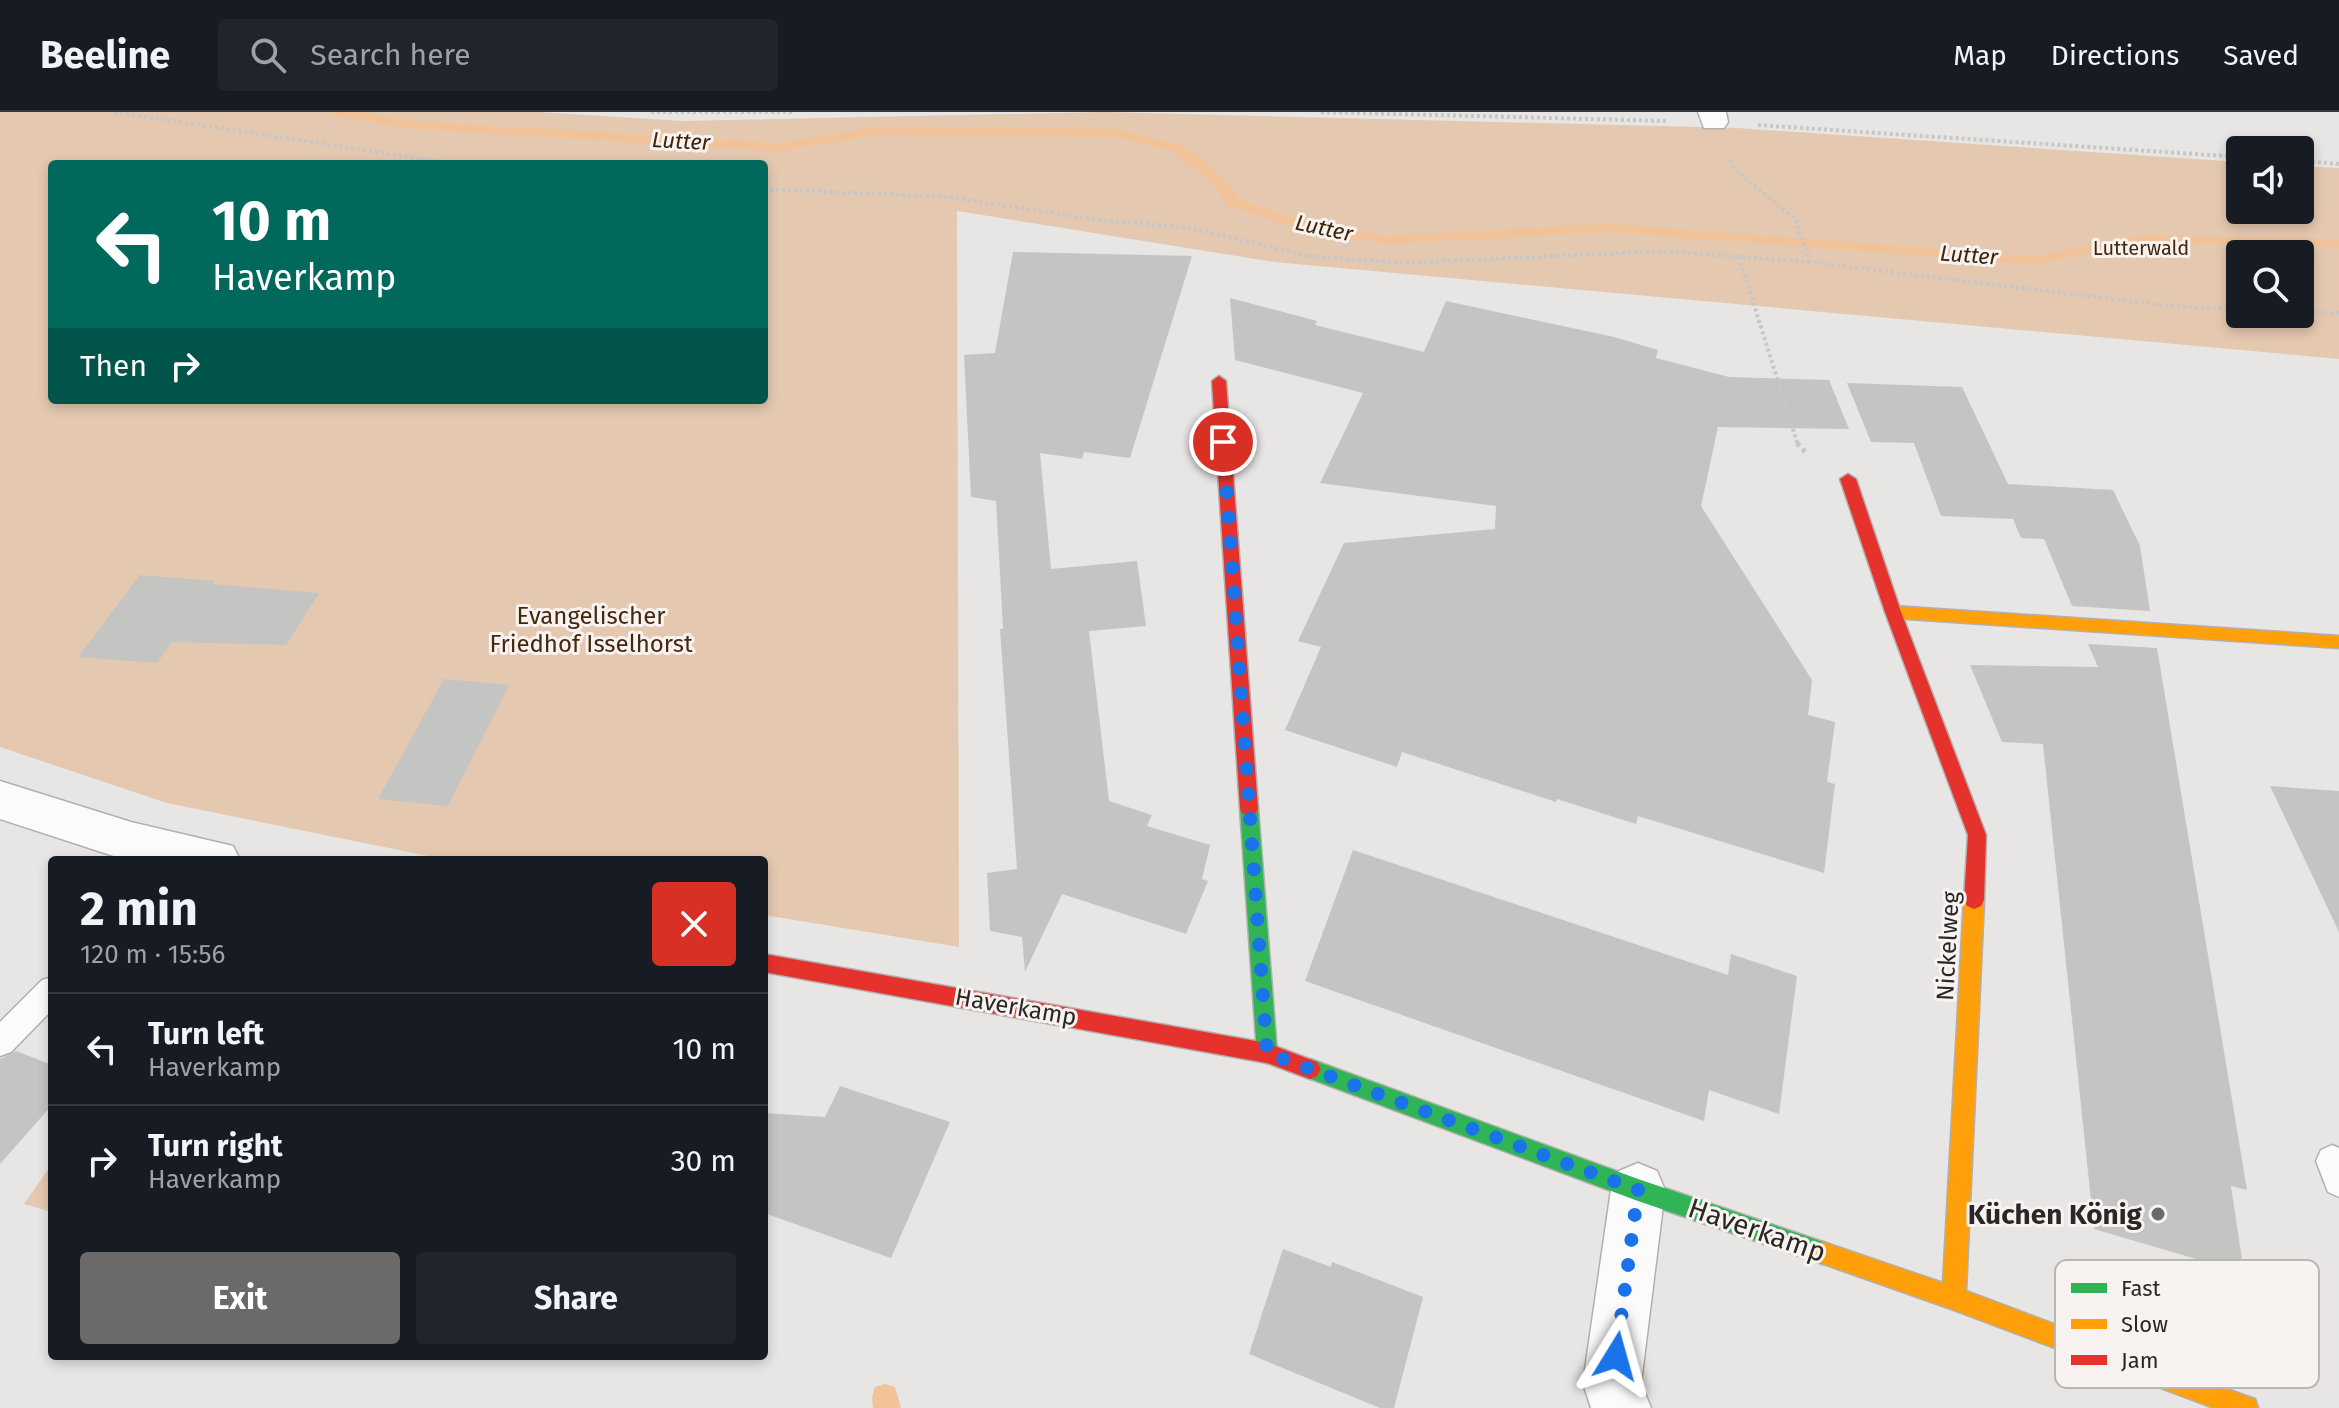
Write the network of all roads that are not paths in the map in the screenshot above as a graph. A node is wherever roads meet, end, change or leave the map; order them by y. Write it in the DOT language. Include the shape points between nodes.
graph roads {
  1 [pos="1219,381"];
  2 [pos="1848,479"];
  3 [pos="1893,612"];
  4 [pos="2339,642"];
  5 [pos="0,800"];
  6 [pos="186,856"];
  7 [pos="768,964"];
  8 [pos="48,994"];
  9 [pos="0,1042"];
  10 [pos="1267,1053"];
  11 [pos="1638,1190"];
  12 [pos="1954,1298"];
  13 [pos="2055,1336"];
  14 [pos="2193,1388"];
  15 [pos="1621,1408"];
  16 [pos="2246,1408"];
  1 -- 10 [label="street"];
  2 -- 3 [label="street, Nickelweg"];
  3 -- 4 [label="street"];
  3 -- 12 [label="street, Nickelweg" via="1977,835"];
  5 -- 6 [label="street"];
  7 -- 10 [label="street, Haverkamp"];
  8 -- 9 [label="lane"];
  10 -- 11 [label="street, Haverkamp"];
  11 -- 12 [label="street, Haverkamp"];
  11 -- 15 [label="street" via="1612,1383"];
  12 -- 13 [label="street, Haverkamp"];
  14 -- 16 [label="street, Haverkamp"];
}
